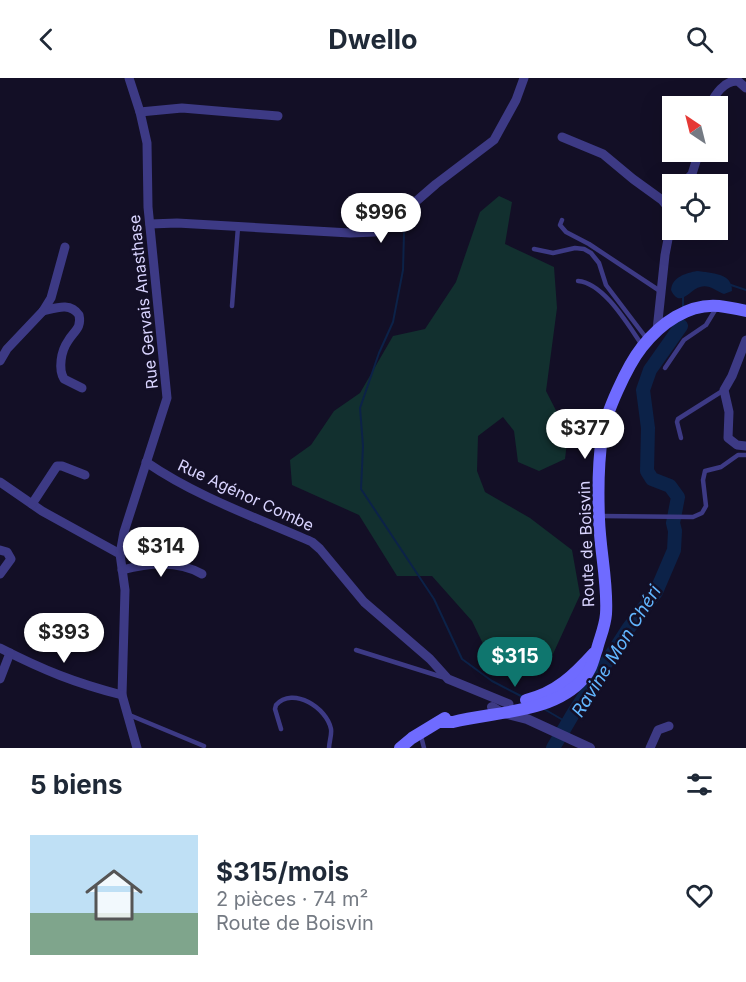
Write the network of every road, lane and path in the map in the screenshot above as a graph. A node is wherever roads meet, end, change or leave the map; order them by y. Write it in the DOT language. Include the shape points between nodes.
graph roads {
  1 [pos="129,78"];
  2 [pos="524,78"];
  3 [pos="746,88"];
  4 [pos="716,96"];
  5 [pos="140,112"];
  6 [pos="278,117"];
  7 [pos="562,137"];
  8 [pos="662,200"];
  9 [pos="562,220"];
  10 [pos="150,224"];
  11 [pos="238,227"];
  12 [pos="669,240"];
  13 [pos="65,247"];
  14 [pos="534,249"];
  15 [pos="578,281"];
  16 [pos="662,292"];
  17 [pos="232,306"];
  18 [pos="717,306"];
  19 [pos="43,310"];
  20 [pos="746,310"];
  21 [pos="657,330"];
  22 [pos="746,340"];
  23 [pos="646,343"];
  24 [pos="0,361"];
  25 [pos="665,368"];
  26 [pos="82,388"];
  27 [pos="724,390"];
  28 [pos="681,438"];
  29 [pos="746,446"];
  30 [pos="746,455"];
  31 [pos="146,462"];
  32 [pos="85,475"];
  33 [pos="0,482"];
  34 [pos="32,504"];
  35 [pos="599,516"];
  36 [pos="0,550"];
  37 [pos="120,554"];
  38 [pos="122,570"];
  39 [pos="0,574"];
  40 [pos="202,574"];
  41 [pos="0,648"];
  42 [pos="356,650"];
  43 [pos="10,653"];
  44 [pos="0,679"];
  45 [pos="448,679"];
  46 [pos="122,695"];
  47 [pos="502,706"];
  48 [pos="127,714"];
  49 [pos="527,719"];
  50 [pos="669,726"];
  51 [pos="281,729"];
  52 [pos="417,740"];
  53 [pos="204,746"];
  54 [pos="138,748"];
  55 [pos="329,748"];
  56 [pos="400,748"];
  57 [pos="424,748"];
  58 [pos="588,748"];
  59 [pos="650,748"];
  1 -- 5 [label="street, Rue Gervais Anasthase"];
  2 -- 11 [label="street" via="494,140 375,232"];
  3 -- 4 [label="street" via="731,81"];
  5 -- 6 [label="street" via="182,108"];
  5 -- 10 [label="street, Rue Gervais Anasthase" via="147,144"];
  7 -- 8 [label="street" via="603,154"];
  9 -- 16 [label="lane" via="560,225 566,232"];
  10 -- 11 [label="street"];
  10 -- 31 [label="street, Rue Gervais Anasthase" via="168,398"];
  11 -- 17 [label="lane"];
  12 -- 16 [label="street"];
  13 -- 19 [label="street" via="51,298"];
  14 -- 23 [label="lane" via="553,252 575,248 591,253 606,285"];
  15 -- 23 [label="lane" via="598,290"];
  16 -- 21 [label="street"];
  18 -- 20 [label="main road, Route de Boisvin"];
  18 -- 21 [label="main road, Route de Boisvin" via="678,315"];
  18 -- 25 [label="lane" via="706,325 684,340"];
  19 -- 24 [label="street"];
  19 -- 26 [label="street" via="67,307 79,315 80,326 64,348 60,369 64,379"];
  21 -- 23 [label="main road, Route de Boisvin"];
  22 -- 27 [label="street"];
  23 -- 35 [label="main road, Route de Boisvin" via="632,360 602,435"];
  27 -- 28 [label="lane" via="682,415 677,422"];
  27 -- 29 [label="street" via="729,412 728,438"];
  30 -- 35 [label="lane" via="705,471 705,510 693,517"];
  31 -- 37 [label="street, Rue Gervais Anasthase"];
  31 -- 45 [label="street, Rue Agénor Combe" via="215,501 312,542 364,602"];
  32 -- 34 [label="street" via="57,466"];
  33 -- 34 [label="street"];
  34 -- 37 [label="street"];
  35 -- 47 [label="main road, Route de Boisvin" via="606,597 603,630 592,667 584,679 561,696 544,703"];
  36 -- 39 [label="street" via="11,559"];
  37 -- 38 [label="street, Rue Gervais Anasthase"];
  38 -- 40 [label="street" via="170,564"];
  38 -- 46 [label="street, Rue Gervais Anasthase"];
  41 -- 43 [label="street"];
  42 -- 45 [label="lane"];
  43 -- 44 [label="street"];
  43 -- 46 [label="street" via="55,675"];
  45 -- 47 [label="street, Rue Agénor Combe"];
  46 -- 48 [label="street, Rue Gervais Anasthase"];
  47 -- 49 [label="street"];
  47 -- 49 [label="street"];
  47 -- 52 [label="main road, Route de Boisvin" via="453,722 439,722"];
  48 -- 53 [label="lane"];
  48 -- 54 [label="street, Rue Gervais Anasthase"];
  49 -- 58 [label="street"];
  50 -- 59 [label="street" via="658,730"];
  51 -- 55 [label="lane" via="276,705 285,698 305,700 326,718 331,729"];
  52 -- 56 [label="main road, Route de Boisvin"];
  52 -- 57 [label="lane"];
}
